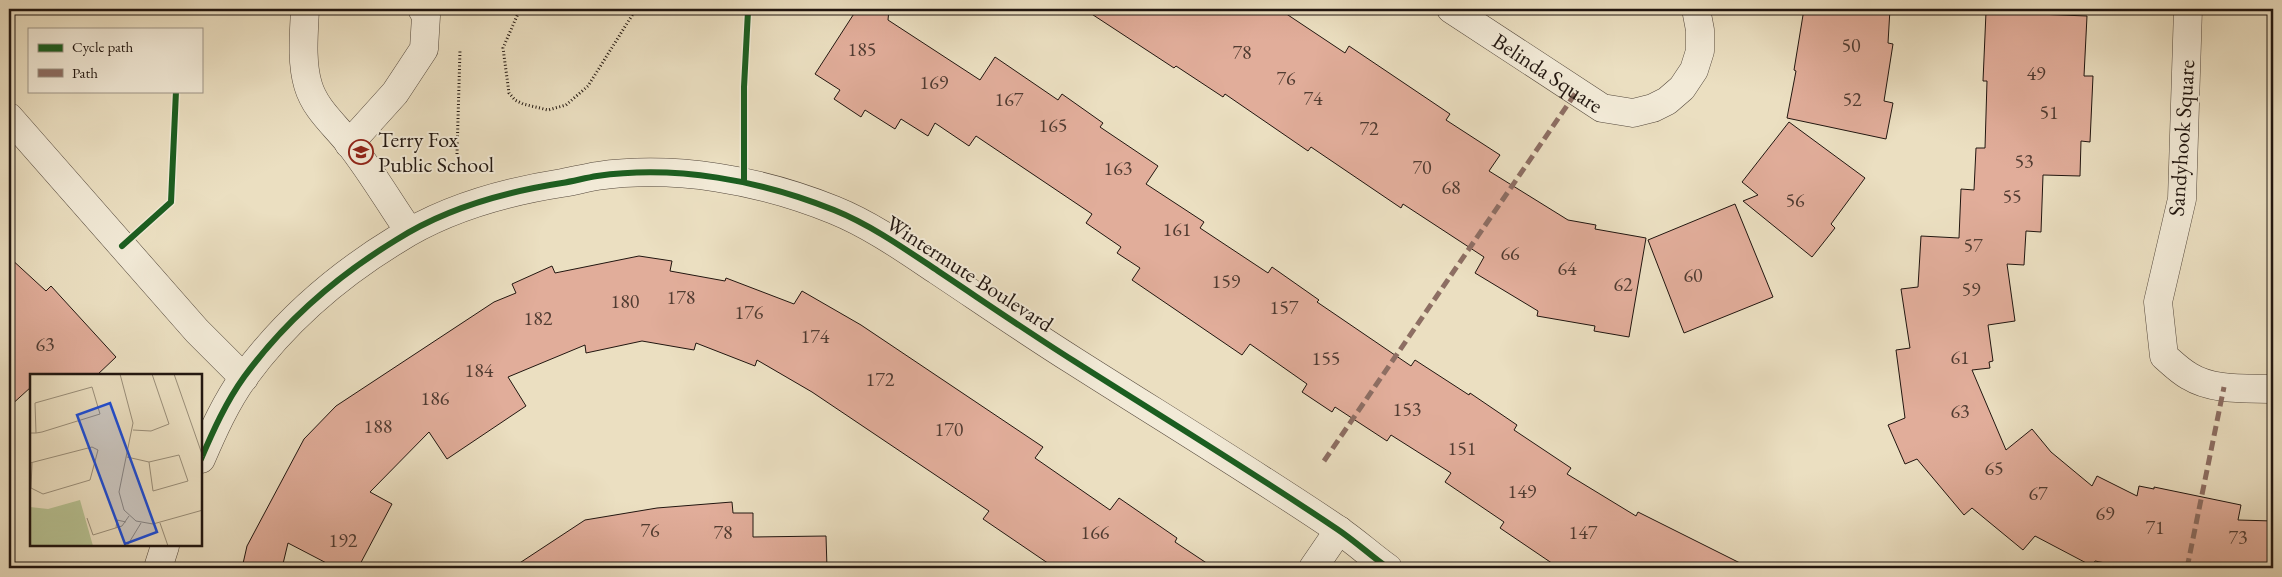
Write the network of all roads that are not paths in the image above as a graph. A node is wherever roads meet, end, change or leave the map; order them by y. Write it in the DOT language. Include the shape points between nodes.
graph roads {
  1 [pos="305,9"];
  2 [pos="422,9"];
  3 [pos="1451,9"];
  4 [pos="1696,9"];
  5 [pos="2188,9"];
  6 [pos="9,117"];
  7 [pos="349,144"];
  8 [pos="410,231"];
  9 [pos="244,378"];
  10 [pos="2273,389"];
  11 [pos="202,457"];
  12 [pos="1339,530"];
  13 [pos="165,547"];
  14 [pos="158,568"];
  15 [pos="1314,568"];
  16 [pos="1388,568"];
  1 -- 7 [label="street" via="305,65 309,87 327,120"];
  2 -- 7 [label="street" via="426,16 424,49 395,93"];
  3 -- 4 [label="street, Belinda Square" via="1602,108 1633,113 1667,102 1694,70 1700,51"];
  5 -- 10 [label="street, Sandyhook Square" via="2182,199 2158,302 2164,356 2189,376 2206,384 2224,388"];
  6 -- 9 [label="street" via="197,331"];
  7 -- 8 [label="street"];
  8 -- 9 [label="street, Wintermute Boulevard" via="355,266 300,312"];
  8 -- 12 [label="street, Wintermute Boulevard" via="471,204 539,186 599,176 698,176 744,181 784,192 836,211 893,241"];
  9 -- 11 [label="street, Wintermute Boulevard" via="216,425"];
  12 -- 15 [label="street"];
  12 -- 16 [label="street, Wintermute Boulevard"];
  13 -- 14 [label="street"];
}
